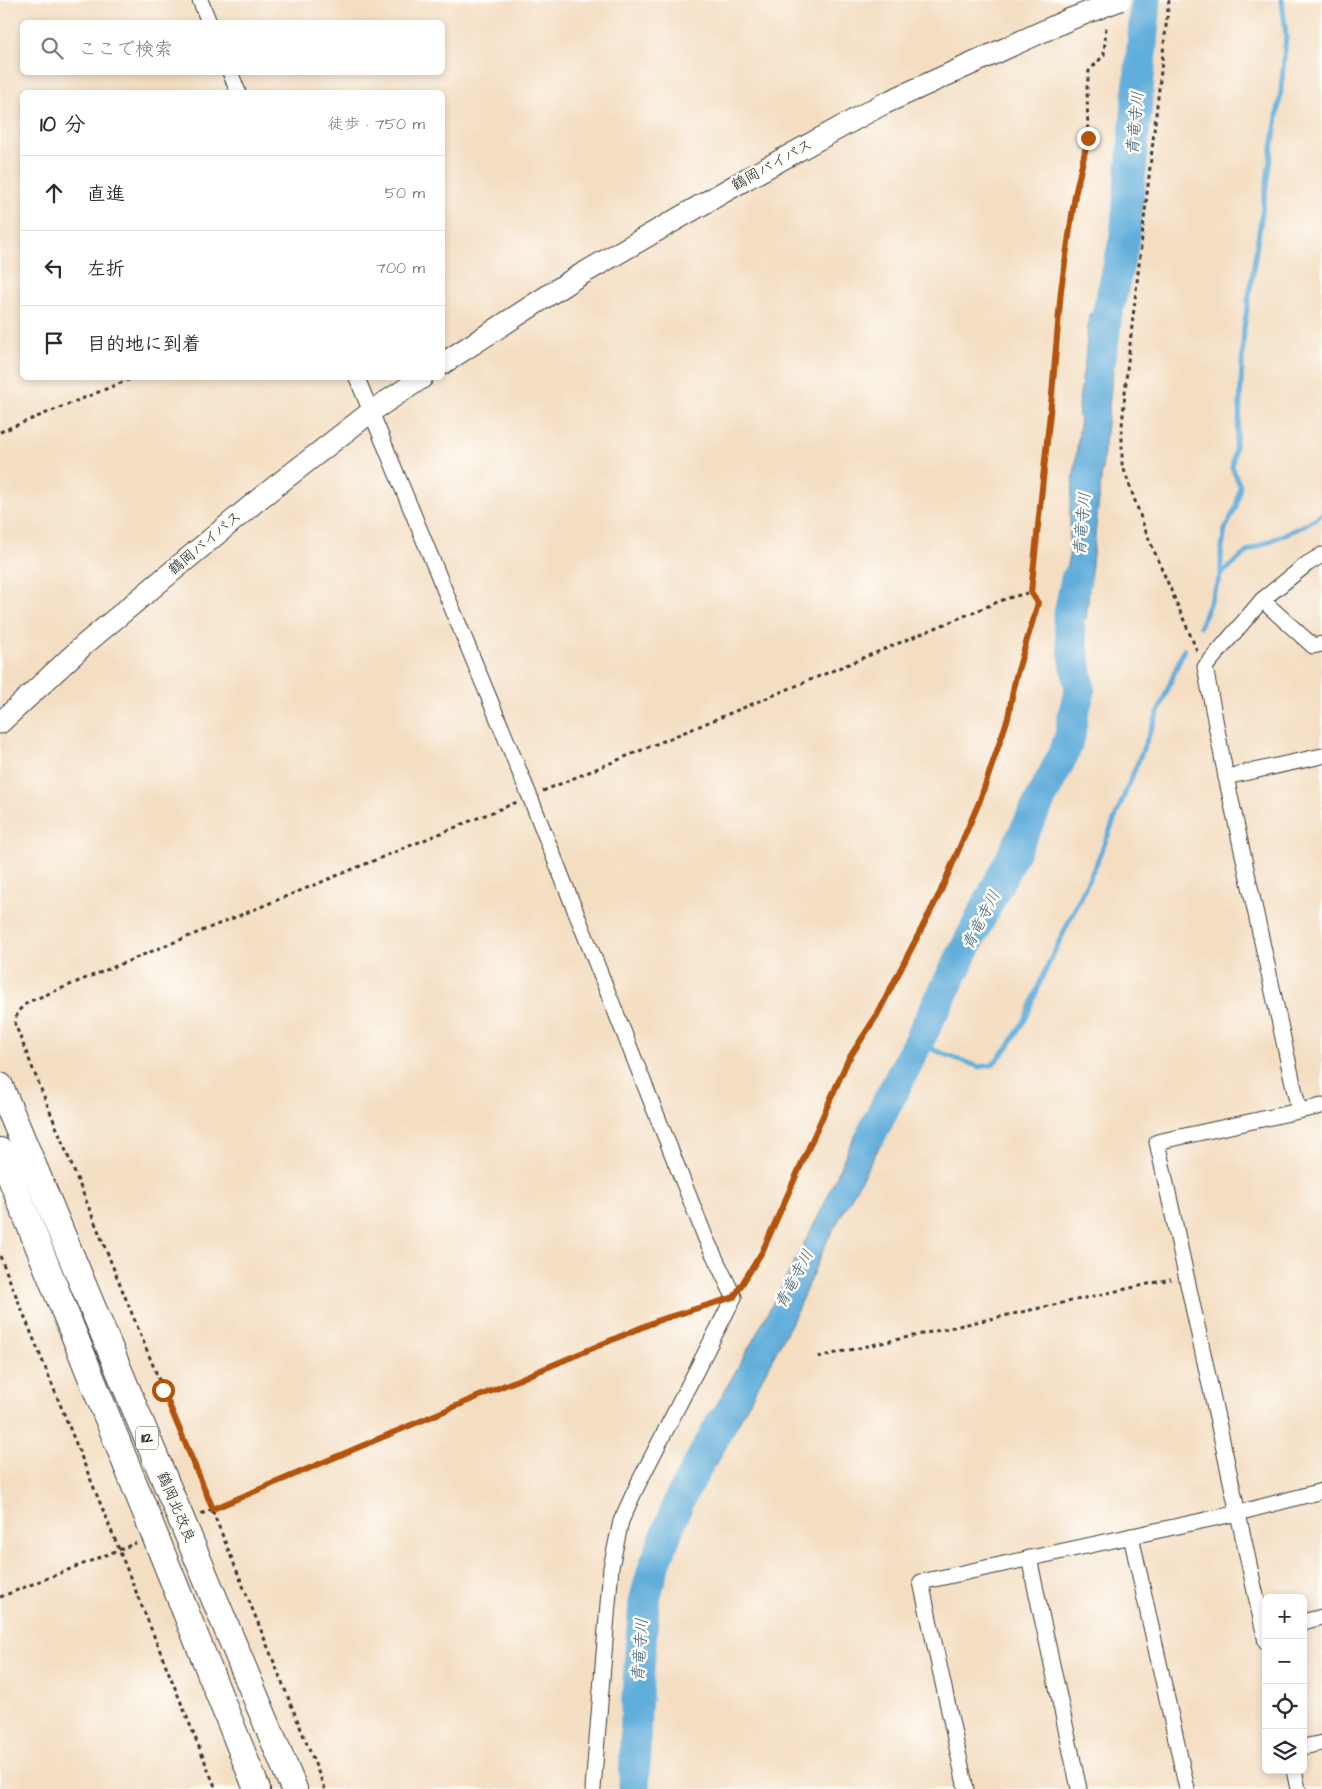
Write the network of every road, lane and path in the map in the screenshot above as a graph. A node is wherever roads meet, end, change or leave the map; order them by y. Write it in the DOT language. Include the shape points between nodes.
graph roads {
  1 [pos="200,0"];
  2 [pos="1120,0"];
  3 [pos="1169,0"];
  4 [pos="1106,18"];
  5 [pos="208,20"];
  6 [pos="231,75"];
  7 [pos="237,90"];
  8 [pos="445,362"];
  9 [pos="128,380"];
  10 [pos="359,380"];
  11 [pos="419,380"];
  12 [pos="372,411"];
  13 [pos="0,432"];
  14 [pos="1322,555"];
  15 [pos="1031,592"];
  16 [pos="1262,600"];
  17 [pos="1322,644"];
  18 [pos="1205,667"];
  19 [pos="0,723"];
  20 [pos="1322,756"];
  21 [pos="1226,777"];
  22 [pos="530,797"];
  23 [pos="0,1086"];
  24 [pos="1322,1106"];
  25 [pos="1299,1111"];
  26 [pos="0,1152"];
  27 [pos="0,1256"];
  28 [pos="1186,1276"];
  29 [pos="734,1297"];
  30 [pos="818,1357"];
  31 [pos="1322,1491"];
  32 [pos="213,1509"];
  33 [pos="1238,1513"];
  34 [pos="183,1523"];
  35 [pos="156,1536"];
  36 [pos="1131,1536"];
  37 [pos="118,1549"];
  38 [pos="1028,1558"];
  39 [pos="0,1597"];
  40 [pos="1322,1617"];
  41 [pos="1262,1621"];
  42 [pos="1307,1621"];
  43 [pos="1322,1743"];
  44 [pos="1307,1746"];
  45 [pos="1295,1774"];
  46 [pos="216,1789"];
  47 [pos="257,1789"];
  48 [pos="294,1789"];
  49 [pos="325,1789"];
  50 [pos="592,1789"];
  51 [pos="966,1789"];
  52 [pos="1079,1789"];
  53 [pos="1186,1789"];
  54 [pos="1298,1789"];
  1 -- 5 [label="street"];
  2 -- 8 [label="main road, 鶴岡バイパス, bridge" via="1068,20 881,105 575,278"];
  3 -- 18 [label="path" via="1127,370 1122,464 1146,532"];
  4 -- 15 [label="path" via="1104,56 1089,71 1088,138 1075,195 1061,290"];
  6 -- 7 [label="street"];
  9 -- 13 [label="path"];
  10 -- 12 [label="street"];
  11 -- 12 [label="main road, 鶴岡バイパス"];
  12 -- 19 [label="main road, 鶴岡バイパス" via="259,499 85,644"];
  12 -- 22 [label="street"];
  14 -- 16 [label="street"];
  15 -- 22 [label="path" via="1005,599"];
  15 -- 29 [label="path" via="1038,603 1015,680 1008,718 980,800 940,893 877,1015 848,1060 762,1252"];
  16 -- 17 [label="street" via="1313,646"];
  16 -- 18 [label="street"];
  18 -- 21 [label="street"];
  20 -- 21 [label="street"];
  21 -- 25 [label="street"];
  22 -- 29 [label="street" via="702,1230"];
  22 -- 32 [label="path" via="28,1002 17,1012 16,1024 113,1270"];
  23 -- 34 [label="highway, 鶴岡北改良 / 112"];
  24 -- 25 [label="street"];
  25 -- 28 [label="street" via="1157,1142"];
  26 -- 35 [label="highway, 鶴岡北改良 / 112"];
  27 -- 37 [label="path"];
  28 -- 30 [label="path"];
  28 -- 33 [label="street"];
  29 -- 32 [label="path" via="659,1320"];
  29 -- 50 [label="street" via="621,1522 611,1567"];
  31 -- 33 [label="street"];
  32 -- 34 [label="path"];
  32 -- 49 [label="path"];
  33 -- 36 [label="street"];
  33 -- 41 [label="street"];
  34 -- 48 [label="highway, 鶴岡北改良 / 112"];
  35 -- 37 [label="path"];
  35 -- 47 [label="highway, 鶴岡北改良 / 112"];
  36 -- 38 [label="street"];
  36 -- 53 [label="street"];
  37 -- 39 [label="path"];
  37 -- 46 [label="path"];
  38 -- 51 [label="street" via="921,1582"];
  38 -- 52 [label="street"];
  40 -- 42 [label="street"];
  43 -- 44 [label="street"];
  45 -- 54 [label="street"];
}
